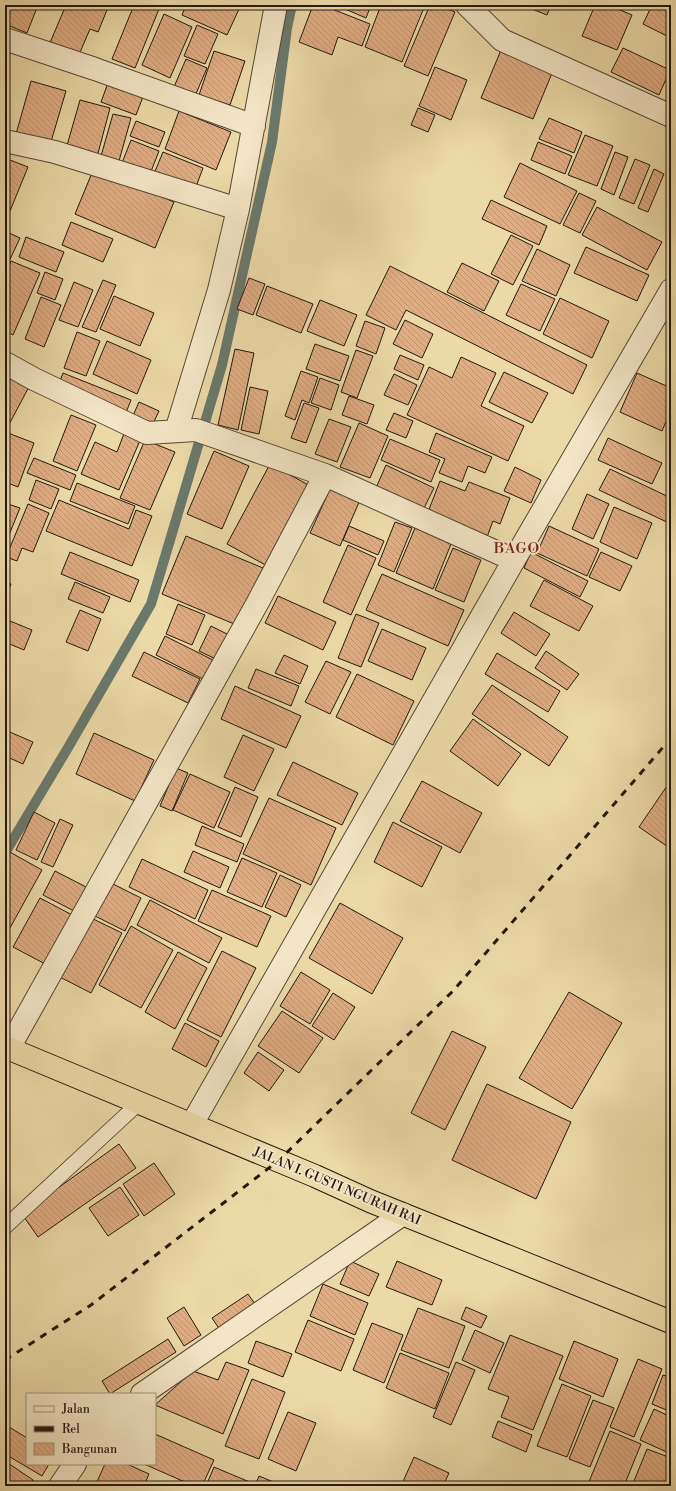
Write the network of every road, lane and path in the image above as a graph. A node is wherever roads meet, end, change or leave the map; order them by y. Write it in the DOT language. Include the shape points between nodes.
graph roads {
  1 [pos="276,5"];
  2 [pos="467,5"];
  3 [pos="5,39"];
  4 [pos="671,116"];
  5 [pos="254,126"];
  6 [pos="5,141"];
  7 [pos="238,209"];
  8 [pos="671,290"];
  9 [pos="5,363"];
  10 [pos="186,430"];
  11 [pos="325,475"];
  12 [pos="514,560"];
  13 [pos="7,1047"];
  14 [pos="140,1102"];
  15 [pos="192,1124"];
  16 [pos="403,1214"];
  17 [pos="5,1227"];
  18 [pos="671,1322"];
  19 [pos="143,1393"];
  20 [pos="74,1465"];
  21 [pos="60,1486"];
  1 -- 5 [label="street"];
  2 -- 4 [label="street" via="502,40"];
  3 -- 5 [label="street"];
  5 -- 7 [label="street"];
  6 -- 7 [label="street" via="55,152"];
  7 -- 10 [label="street"];
  8 -- 12 [label="street"];
  9 -- 10 [label="street" via="147,433"];
  10 -- 11 [label="street" via="218,437"];
  11 -- 12 [label="street"];
  11 -- 13 [label="street" via="258,602"];
  12 -- 15 [label="street"];
  13 -- 14 [label="highway, JALAN I. GUSTI NGURAH RAI"];
  14 -- 15 [label="highway, JALAN I. GUSTI NGURAH RAI"];
  14 -- 17 [label="lane"];
  15 -- 16 [label="highway, JALAN I. GUSTI NGURAH RAI"];
  16 -- 18 [label="highway, JALAN I. GUSTI NGURAH RAI"];
  16 -- 19 [label="street"];
  20 -- 21 [label="street"];
}
